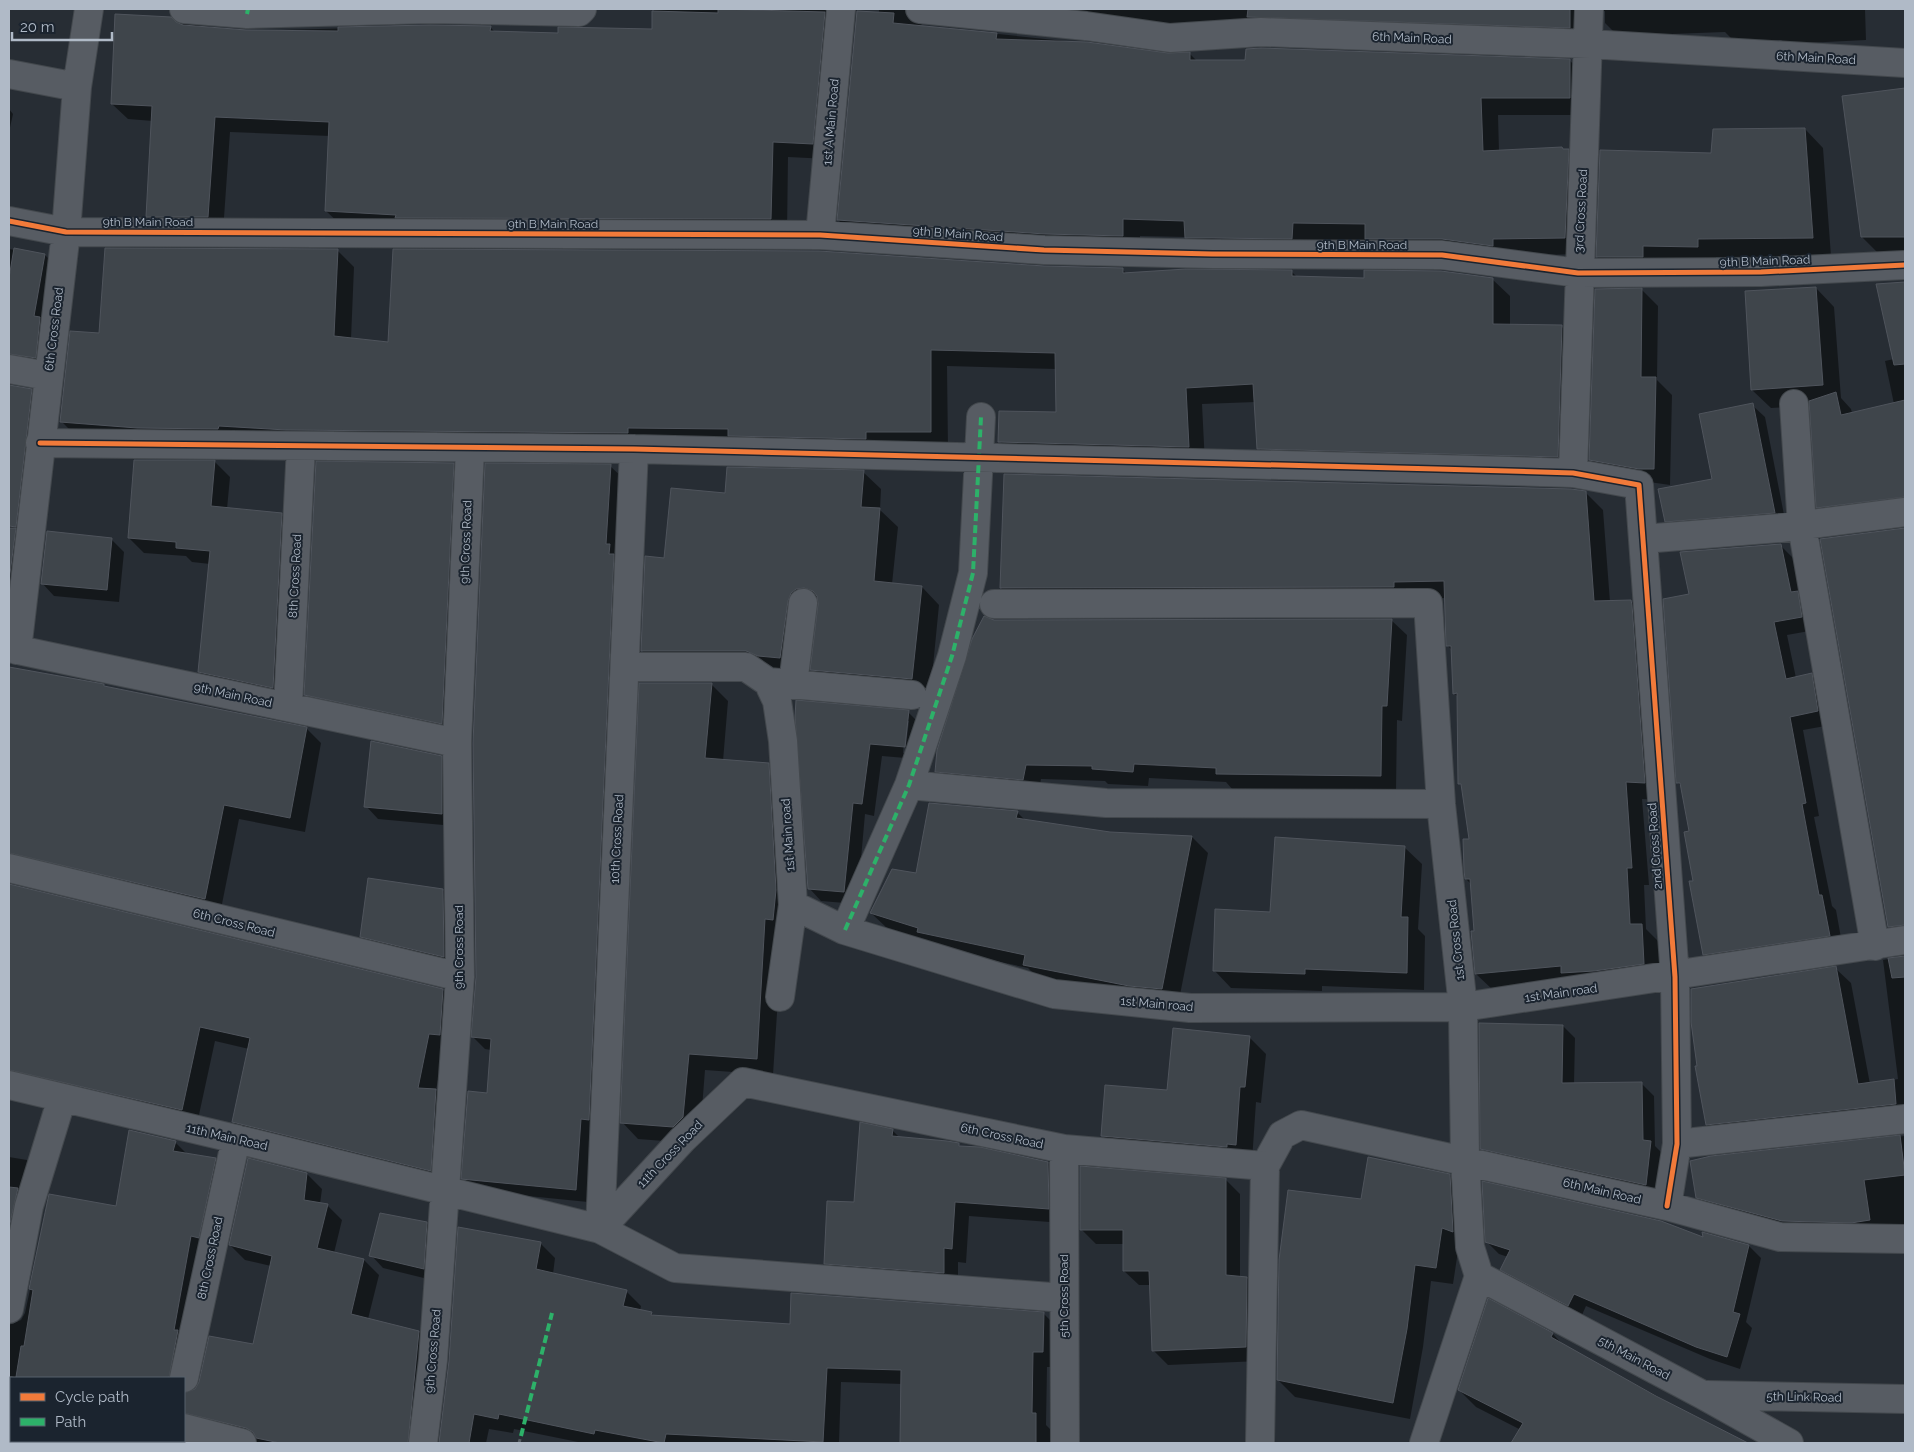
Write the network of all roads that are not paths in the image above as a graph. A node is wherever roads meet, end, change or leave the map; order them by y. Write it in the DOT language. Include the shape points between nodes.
graph roads {
  1 [pos="89,9"];
  2 [pos="184,9"];
  3 [pos="582,9"];
  4 [pos="841,9"];
  5 [pos="920,9"];
  6 [pos="1588,9"];
  7 [pos="247,11"];
  8 [pos="1589,44"];
  9 [pos="1905,63"];
  10 [pos="9,74"];
  11 [pos="77,87"];
  12 [pos="9,221"];
  13 [pos="66,232"];
  14 [pos="820,235"];
  15 [pos="1905,266"];
  16 [pos="1578,273"];
  17 [pos="9,369"];
  18 [pos="48,376"];
  19 [pos="1794,404"];
  20 [pos="981,417"];
  21 [pos="40,443"];
  22 [pos="302,446"];
  23 [pos="470,449"];
  24 [pos="634,449"];
  25 [pos="979,458"];
  26 [pos="1573,473"];
  27 [pos="1905,512"];
  28 [pos="1802,526"];
  29 [pos="1643,539"];
  30 [pos="803,603"];
  31 [pos="994,604"];
  32 [pos="13,649"];
  33 [pos="625,667"];
  34 [pos="781,683"];
  35 [pos="912,695"];
  36 [pos="288,706"];
  37 [pos="457,743"];
  38 [pos="909,785"];
  39 [pos="1441,804"];
  40 [pos="9,868"];
  41 [pos="793,905"];
  42 [pos="845,930"];
  43 [pos="1905,940"];
  44 [pos="1875,946"];
  45 [pos="460,977"];
  46 [pos="1675,977"];
  47 [pos="780,997"];
  48 [pos="1463,1007"];
  49 [pos="743,1082"];
  50 [pos="9,1085"];
  51 [pos="62,1098"];
  52 [pos="1905,1119"];
  53 [pos="236,1139"];
  54 [pos="1677,1144"];
  55 [pos="1064,1148"];
  56 [pos="1465,1160"];
  57 [pos="1265,1166"];
  58 [pos="444,1190"];
  59 [pos="1667,1206"];
  60 [pos="600,1229"];
  61 [pos="1905,1239"];
  62 [pos="1478,1276"];
  63 [pos="1064,1298"];
  64 [pos="9,1309"];
  65 [pos="184,1377"];
  66 [pos="1703,1395"];
  67 [pos="1905,1399"];
  68 [pos="185,1428"];
  69 [pos="242,1443"];
  70 [pos="423,1443"];
  71 [pos="1065,1443"];
  72 [pos="1260,1443"];
  73 [pos="1424,1443"];
  74 [pos="1789,1443"];
  1 -- 11 [label="street, 6th Cross Road"];
  2 -- 7 [label="street"];
  3 -- 7 [label="street" via="579,12 430,9"];
  4 -- 14 [label="street, 1st A Main Road"];
  5 -- 8 [label="street, 6th Main Road" via="1170,38 1262,32"];
  6 -- 8 [label="street, 3rd Cross Road"];
  8 -- 9 [label="street, 6th Main Road"];
  8 -- 16 [label="street, 3rd Cross Road"];
  10 -- 11 [label="street"];
  11 -- 13 [label="street, 6th Cross Road"];
  12 -- 13 [label="street, 9th B Main Road"];
  13 -- 14 [label="street, 9th B Main Road"];
  13 -- 18 [label="street, 6th Cross Road"];
  14 -- 16 [label="street, 9th B Main Road" via="1044,250 1442,255"];
  15 -- 16 [label="street, 9th B Main Road" via="1761,272"];
  16 -- 26 [label="street, 3rd Cross Road"];
  17 -- 18 [label="street"];
  18 -- 21 [label="street, 6th Cross Road"];
  19 -- 28 [label="street"];
  20 -- 25 [label="street"];
  21 -- 22 [label="street"];
  21 -- 32 [label="street, 6th Cross Road"];
  22 -- 23 [label="street"];
  22 -- 36 [label="street, 8th Cross Road"];
  23 -- 24 [label="street"];
  23 -- 37 [label="street, 9th Cross Road"];
  24 -- 25 [label="street"];
  24 -- 33 [label="street, 10th Cross Road"];
  25 -- 26 [label="street"];
  25 -- 38 [label="street" via="973,573 952,656"];
  26 -- 29 [label="street, 2nd Cross Road" via="1639,485"];
  27 -- 28 [label="street"];
  28 -- 29 [label="street"];
  28 -- 44 [label="street"];
  29 -- 46 [label="street, 2nd Cross Road"];
  30 -- 34 [label="street"];
  31 -- 39 [label="street, 1st Cross Road" via="1428,603"];
  32 -- 36 [label="street, 9th Main Road"];
  33 -- 34 [label="street" via="746,667"];
  33 -- 60 [label="street, 10th Cross Road"];
  34 -- 35 [label="street"];
  34 -- 41 [label="street, 1st Main road" via="777,701"];
  36 -- 37 [label="street, 9th Main Road"];
  37 -- 45 [label="street, 9th Cross Road"];
  38 -- 39 [label="street" via="1106,803"];
  38 -- 42 [label="street"];
  39 -- 48 [label="street, 1st Cross Road"];
  40 -- 45 [label="street, 6th Cross Road"];
  41 -- 42 [label="street, 1st Main road"];
  41 -- 47 [label="street"];
  42 -- 48 [label="street, 1st Main road" via="1054,994 1190,1008"];
  43 -- 44 [label="street, 1st Main road"];
  44 -- 46 [label="street, 1st Main road"];
  45 -- 58 [label="street, 9th Cross Road"];
  46 -- 48 [label="street, 1st Main road"];
  46 -- 54 [label="street, 2nd Cross Road"];
  48 -- 56 [label="street, 1st Cross Road"];
  49 -- 55 [label="street, 6th Cross Road"];
  49 -- 60 [label="street, 11th Cross Road" via="682,1140"];
  50 -- 51 [label="street, 11th Main Road"];
  51 -- 53 [label="street, 11th Main Road"];
  51 -- 64 [label="street" via="29,1206"];
  52 -- 54 [label="street"];
  53 -- 58 [label="street, 11th Main Road"];
  53 -- 65 [label="street, 8th Cross Road"];
  54 -- 59 [label="street, 2nd Cross Road"];
  55 -- 57 [label="street, 6th Cross Road"];
  55 -- 63 [label="street, 5th Cross Road"];
  56 -- 57 [label="street, 6th Main Road" via="1301,1125 1282,1135"];
  56 -- 59 [label="street, 6th Main Road"];
  56 -- 62 [label="street, 1st Cross Road" via="1470,1247"];
  57 -- 72 [label="street"];
  58 -- 60 [label="street, 11th Main Road"];
  58 -- 70 [label="street, 9th Cross Road" via="433,1360"];
  59 -- 61 [label="street, 6th Main Road" via="1780,1237"];
  60 -- 63 [label="street, 11th Main Road" via="676,1268"];
  62 -- 66 [label="street, 5th Main Road"];
  62 -- 73 [label="street"];
  63 -- 71 [label="street, 5th Cross Road"];
  66 -- 67 [label="street, 5th Link Road"];
  66 -- 74 [label="street, 5th Main Road"];
  68 -- 69 [label="street"];
}
